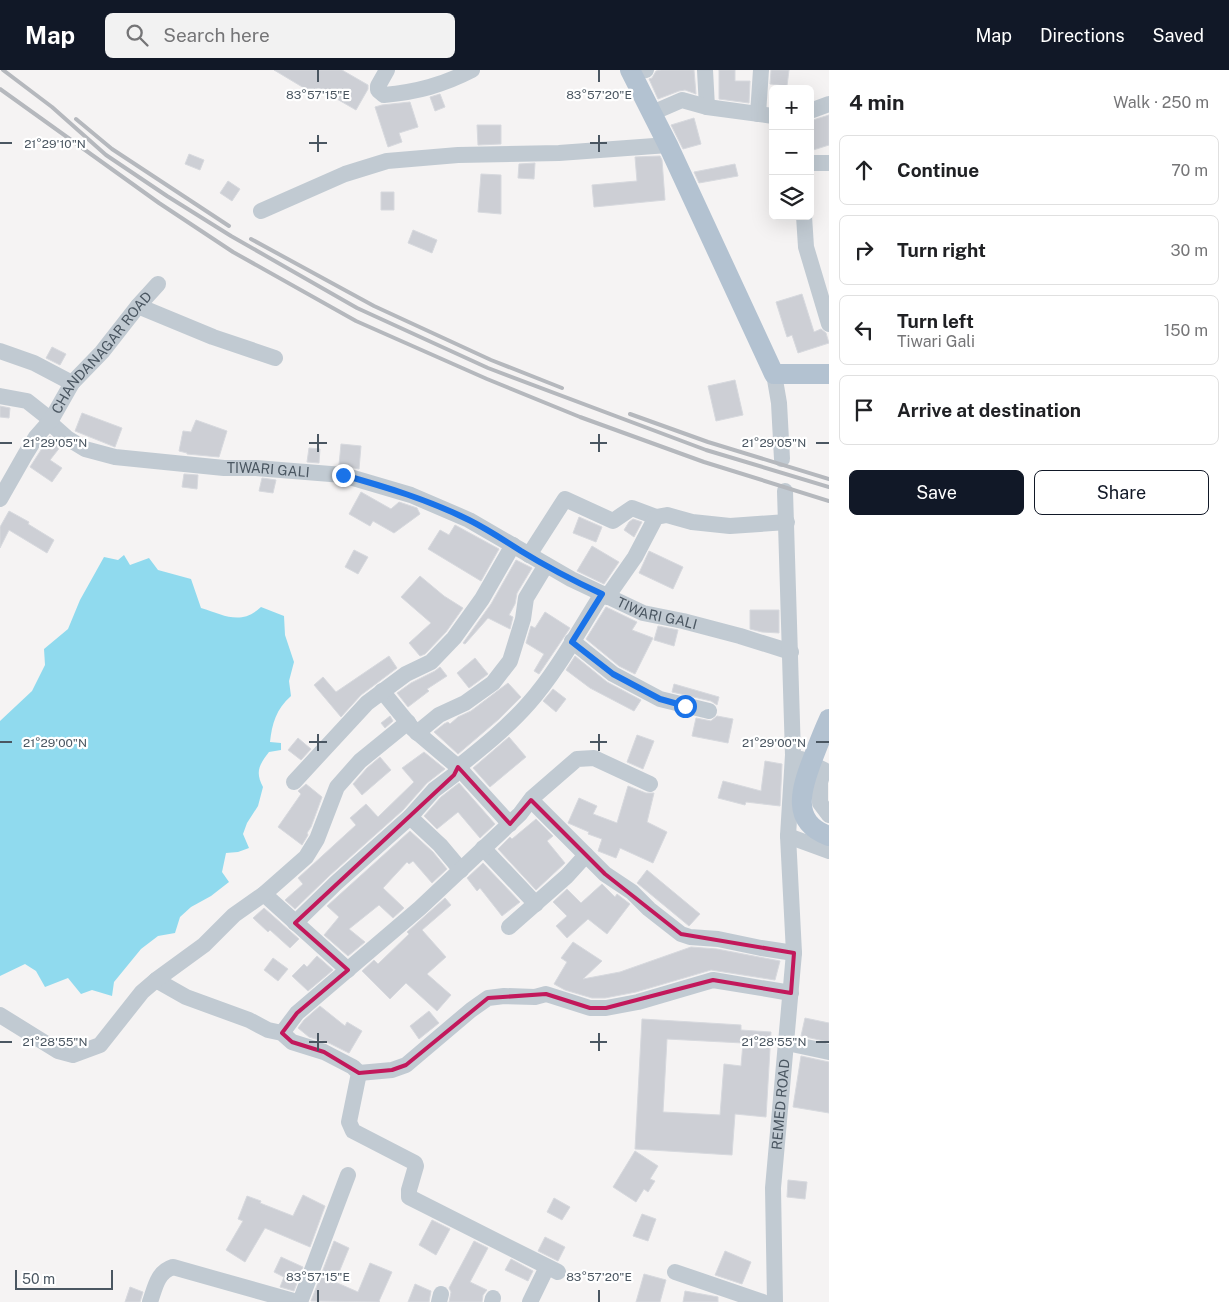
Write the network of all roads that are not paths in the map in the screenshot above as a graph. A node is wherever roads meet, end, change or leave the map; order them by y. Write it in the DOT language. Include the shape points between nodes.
graph roads {
  1 [pos="387,70"];
  2 [pos="472,70"];
  3 [pos="706,70"];
  4 [pos="761,70"];
  5 [pos="636,71"];
  6 [pos="829,104"];
  7 [pos="707,107"];
  8 [pos="814,110"];
  9 [pos="652,113"];
  10 [pos="766,115"];
  11 [pos="668,145"];
  12 [pos="814,163"];
  13 [pos="829,163"];
  14 [pos="260,212"];
  15 [pos="804,220"];
  16 [pos="158,284"];
  17 [pos="138,306"];
  18 [pos="829,324"];
  19 [pos="0,351"];
  20 [pos="275,358"];
  21 [pos="774,374"];
  22 [pos="829,374"];
  23 [pos="72,383"];
  24 [pos="0,396"];
  25 [pos="50,421"];
  26 [pos="782,459"];
  27 [pos="785,491"];
  28 [pos="0,499"];
  29 [pos="656,517"];
  30 [pos="786,522"];
  31 [pos="513,545"];
  32 [pos="529,555"];
  33 [pos="546,565"];
  34 [pos="604,596"];
  35 [pos="572,642"];
  36 [pos="791,652"];
  37 [pos="382,691"];
  38 [pos="709,711"];
  39 [pos="829,719"];
  40 [pos="413,728"];
  41 [pos="793,755"];
  42 [pos="827,765"];
  43 [pos="458,767"];
  44 [pos="294,782"];
  45 [pos="650,784"];
  46 [pos="824,792"];
  47 [pos="531,800"];
  48 [pos="829,814"];
  49 [pos="410,817"];
  50 [pos="510,824"];
  51 [pos="788,836"];
  52 [pos="829,836"];
  53 [pos="483,848"];
  54 [pos="829,851"];
  55 [pos="586,855"];
  56 [pos="461,870"];
  57 [pos="264,894"];
  58 [pos="536,904"];
  59 [pos="296,923"];
  60 [pos="509,926"];
  61 [pos="794,953"];
  62 [pos="348,970"];
  63 [pos="156,980"];
  64 [pos="791,993"];
  65 [pos="0,1015"];
  66 [pos="282,1033"];
  67 [pos="786,1043"];
  68 [pos="829,1052"];
  69 [pos="359,1072"];
  70 [pos="348,1175"];
  71 [pos="674,1272"];
  72 [pos="150,1302"];
  73 [pos="298,1302"];
  74 [pos="530,1302"];
  75 [pos="763,1302"];
  76 [pos="775,1302"];
  1 -- 2 [label="street" via="378,86 384,95 412,92 452,80"];
  3 -- 7 [label="street"];
  4 -- 10 [label="street"];
  5 -- 9 [label="main road"];
  6 -- 8 [label="street"];
  7 -- 9 [label="street" via="682,100"];
  7 -- 10 [label="street"];
  9 -- 11 [label="main road"];
  11 -- 14 [label="street" via="559,154 458,155 387,161 345,174"];
  11 -- 21 [label="main road"];
  12 -- 13 [label="street"];
  15 -- 18 [label="street" via="806,247"];
  16 -- 17 [label="street, CHANDANAGAR ROAD"];
  17 -- 20 [label="street"];
  17 -- 23 [label="street, CHANDANAGAR ROAD" via="102,352"];
  19 -- 23 [label="street" via="34,363"];
  21 -- 22 [label="main road"];
  21 -- 26 [label="street"];
  23 -- 25 [label="street, CHANDANAGAR ROAD"];
  24 -- 25 [label="street, TIWARI GALI" via="27,402"];
  25 -- 28 [label="street, CHANDANAGAR ROAD" via="36,437"];
  25 -- 31 [label="street, TIWARI GALI" via="67,438 85,449 115,457 343,475 411,495 469,520"];
  27 -- 30 [label="street, REMED ROAD"];
  29 -- 30 [label="street" via="668,515 692,522 730,526"];
  29 -- 32 [label="street" via="632,508 612,521 565,499"];
  29 -- 34 [label="street" via="634,557"];
  30 -- 36 [label="street, REMED ROAD"];
  31 -- 32 [label="street, TIWARI GALI"];
  31 -- 37 [label="street" via="454,638 431,662"];
  32 -- 33 [label="street, TIWARI GALI"];
  33 -- 34 [label="street, TIWARI GALI"];
  33 -- 40 [label="street" via="526,598 510,661 494,683 465,702"];
  34 -- 35 [label="street"];
  34 -- 36 [label="street, TIWARI GALI" via="643,613"];
  35 -- 38 [label="street" via="613,674 660,699"];
  35 -- 43 [label="street" via="530,702 504,729"];
  36 -- 41 [label="street, REMED ROAD"];
  37 -- 40 [label="street"];
  37 -- 44 [label="street"];
  39 -- 52 [label="main road, bridge" via="801,796 802,810 812,828"];
  40 -- 43 [label="street"];
  40 -- 57 [label="street" via="360,760 337,787 317,839 306,857"];
  41 -- 42 [label="street"];
  41 -- 51 [label="street, REMED ROAD"];
  42 -- 46 [label="street"];
  43 -- 49 [label="street" via="454,775 434,790"];
  43 -- 50 [label="street"];
  45 -- 47 [label="street" via="594,758 577,759"];
  46 -- 48 [label="street" via="820,803"];
  47 -- 50 [label="street"];
  47 -- 55 [label="street"];
  49 -- 56 [label="street"];
  49 -- 59 [label="street"];
  50 -- 53 [label="street"];
  51 -- 54 [label="street"];
  51 -- 61 [label="street, REMED ROAD"];
  53 -- 56 [label="street"];
  53 -- 58 [label="street"];
  55 -- 58 [label="street"];
  55 -- 61 [label="street" via="681,934"];
  56 -- 62 [label="street"];
  57 -- 59 [label="street"];
  57 -- 63 [label="street" via="234,915 204,945"];
  58 -- 60 [label="street"];
  59 -- 62 [label="street"];
  61 -- 64 [label="street, REMED ROAD"];
  62 -- 66 [label="street" via="297,1013"];
  63 -- 65 [label="street" via="142,992 100,1044 73,1055 58,1051"];
  63 -- 66 [label="street" via="186,997"];
  64 -- 67 [label="street, REMED ROAD"];
  64 -- 69 [label="street" via="713,980 606,1008 590,1008 546,994 488,998 406,1066"];
  66 -- 69 [label="street" via="292,1042 324,1052"];
  67 -- 68 [label="street"];
  67 -- 76 [label="street, REMED ROAD" via="773,1188"];
  69 -- 74 [label="street" via="349,1122 353,1131 414,1163 409,1197 552,1270"];
  70 -- 73 [label="street"];
  71 -- 75 [label="street"];
  72 -- 73 [label="street" via="160,1274 172,1267"];
}
